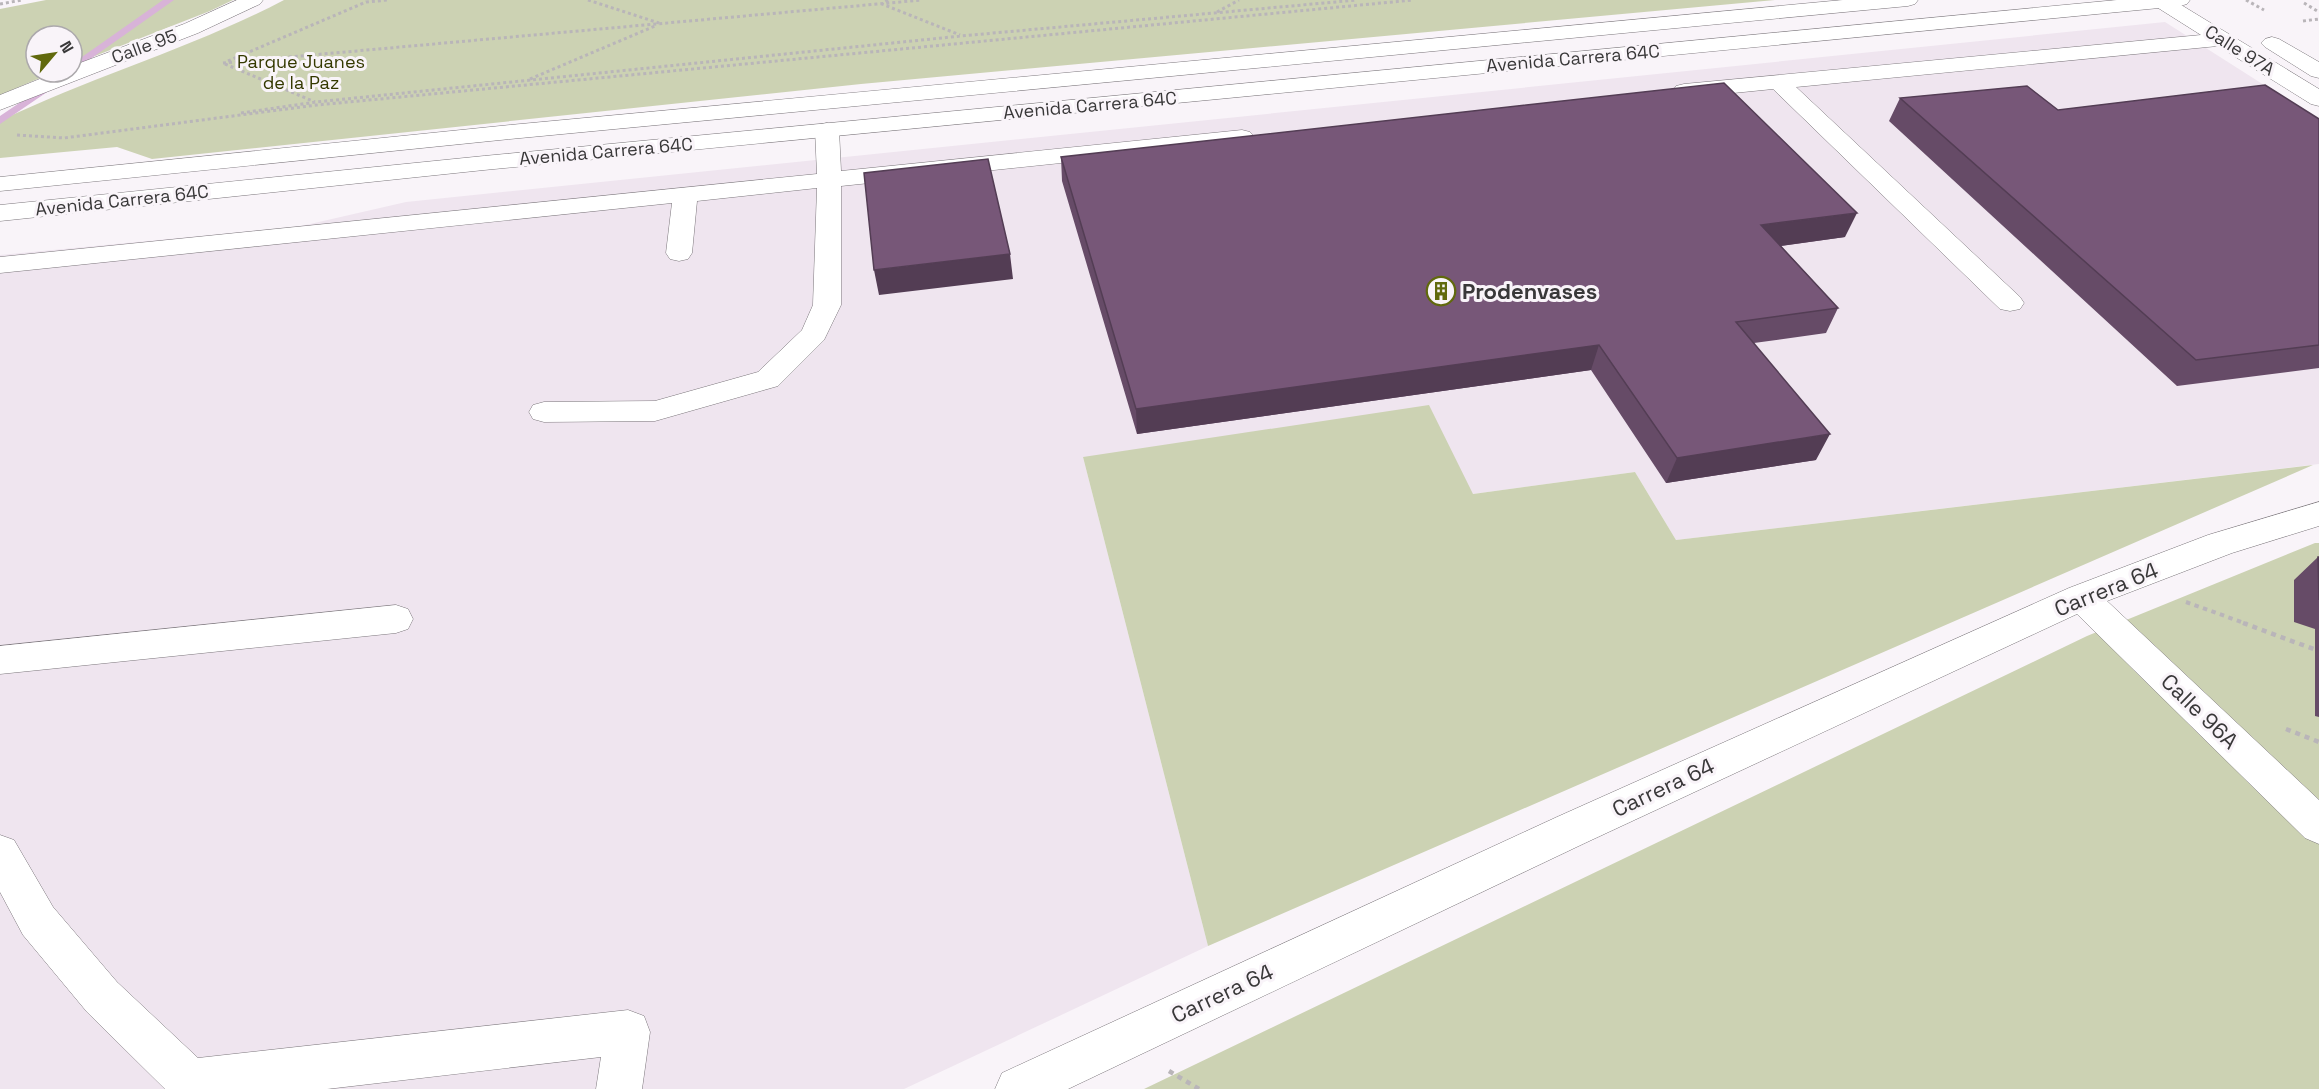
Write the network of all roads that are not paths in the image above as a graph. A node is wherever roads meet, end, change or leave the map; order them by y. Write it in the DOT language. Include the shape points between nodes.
graph roads {
  1 [pos="253,0"];
  2 [pos="1908,0"];
  3 [pos="2171,1"];
  4 [pos="2257,35"];
  5 [pos="2223,39"];
  6 [pos="2319,72"];
  7 [pos="1778,82"];
  8 [pos="1659,94"];
  9 [pos="2319,99"];
  10 [pos="0,103"];
  11 [pos="827,130"];
  12 [pos="1268,134"];
  13 [pos="829,180"];
  14 [pos="0,183"];
  15 [pos="685,194"];
  16 [pos="74,205"];
  17 [pos="0,213"];
  18 [pos="0,221"];
  19 [pos="679,253"];
  20 [pos="0,265"];
  21 [pos="2010,303"];
  22 [pos="544,412"];
  23 [pos="2319,514"];
  24 [pos="2081,597"];
  25 [pos="396,619"];
  26 [pos="0,660"];
  27 [pos="2319,826"];
  28 [pos="0,853"];
  29 [pos="619,1089"];
  30 [pos="1018,1089"];
  1 -- 10 [label="main road, Calle 95"];
  2 -- 14 [label="main road, Avenida Carrera 64C"];
  3 -- 5 [label="main road, Calle 97A"];
  3 -- 11 [label="main road, Avenida Carrera 64C"];
  4 -- 6 [label="main road"];
  5 -- 7 [label="main road"];
  5 -- 9 [label="main road, Calle 97A"];
  7 -- 8 [label="main road"];
  7 -- 21 [label="main road"];
  11 -- 13 [label="main road"];
  11 -- 16 [label="main road, Avenida Carrera 64C"];
  12 -- 13 [label="main road"];
  13 -- 15 [label="main road"];
  13 -- 22 [label="main road" via="827,306 814,334 768,379 655,411"];
  15 -- 19 [label="main road"];
  15 -- 20 [label="main road"];
  16 -- 17 [label="main road, Avenida Carrera 64C"];
  16 -- 18 [label="main road"];
  23 -- 24 [label="main road, Carrera 64" via="2220,544"];
  24 -- 27 [label="main road, Calle 96A"];
  24 -- 30 [label="main road, Carrera 64"];
  25 -- 26 [label="main road"];
  28 -- 29 [label="main road" via="38,921 102,997 190,1082 628,1032"];
}
